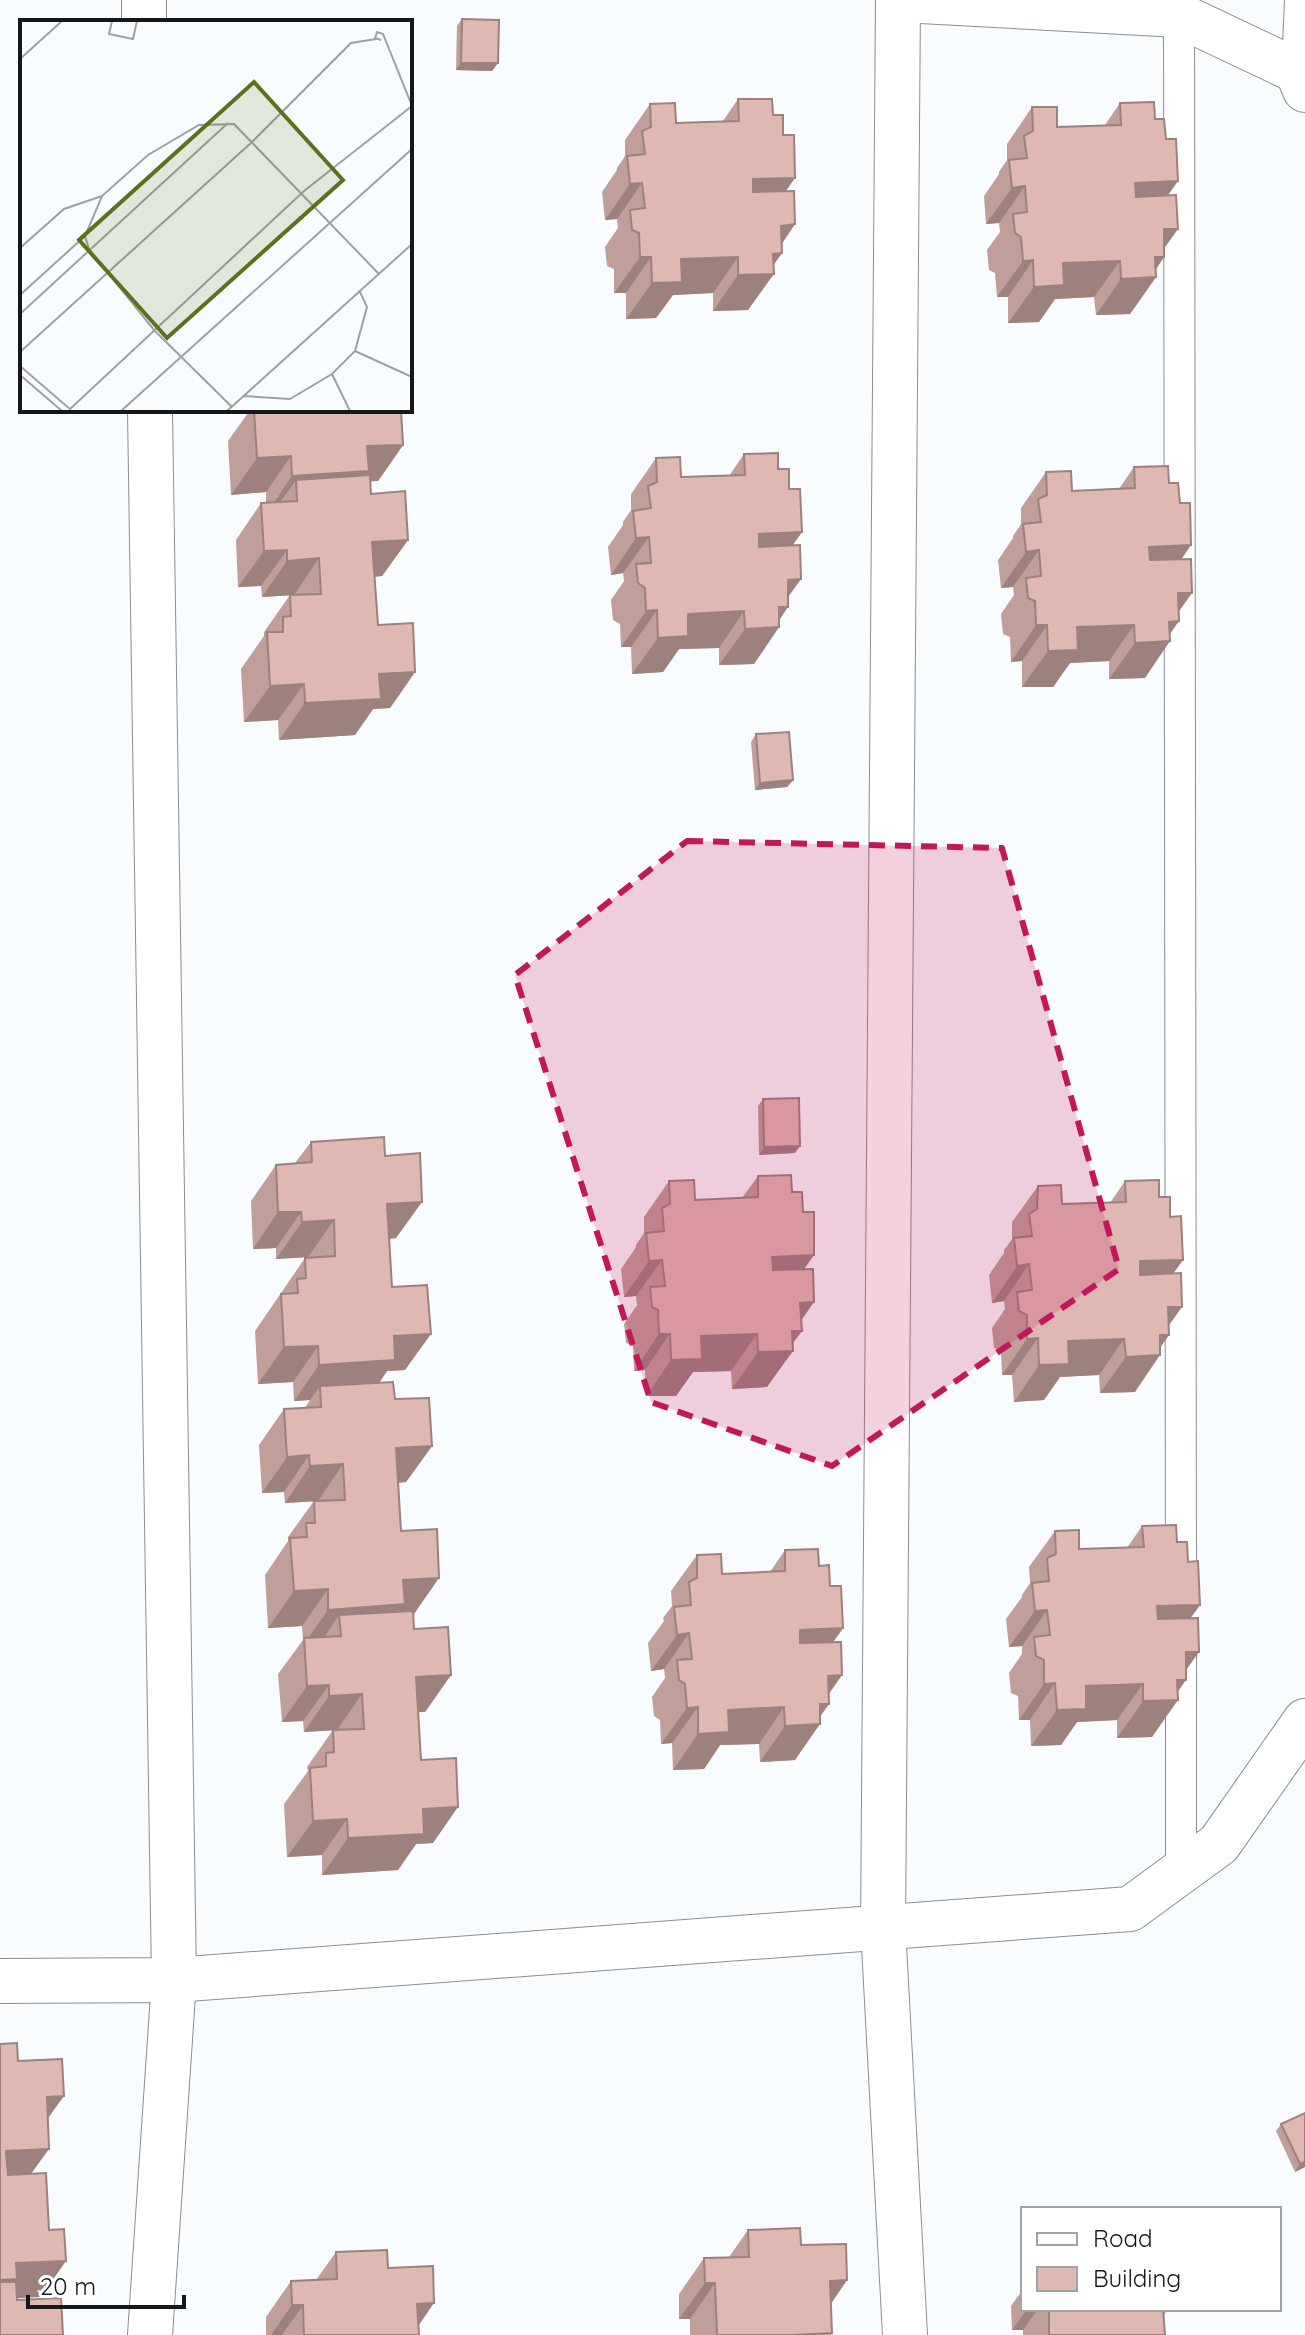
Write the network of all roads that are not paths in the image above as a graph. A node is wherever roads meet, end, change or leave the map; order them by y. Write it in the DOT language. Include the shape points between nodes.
graph roads {
  1 [pos="900,0"];
  2 [pos="1300,0"];
  3 [pos="1179,8"];
  4 [pos="1301,80"];
  5 [pos="150,412"];
  6 [pos="1305,1721"];
  7 [pos="1181,1872"];
  8 [pos="883,1927"];
  9 [pos="174,1980"];
  10 [pos="0,1981"];
  11 [pos="150,2335"];
  12 [pos="905,2335"];
  1 -- 3 [label="street"];
  1 -- 8 [label="street"];
  2 -- 4 [label="lane"];
  3 -- 4 [label="street"];
  3 -- 7 [label="lane"];
  5 -- 9 [label="street"];
  6 -- 7 [label="street" via="1219,1844"];
  7 -- 8 [label="street" via="1130,1909"];
  8 -- 9 [label="street"];
  8 -- 12 [label="street"];
  9 -- 10 [label="street"];
  9 -- 11 [label="street"];
}
